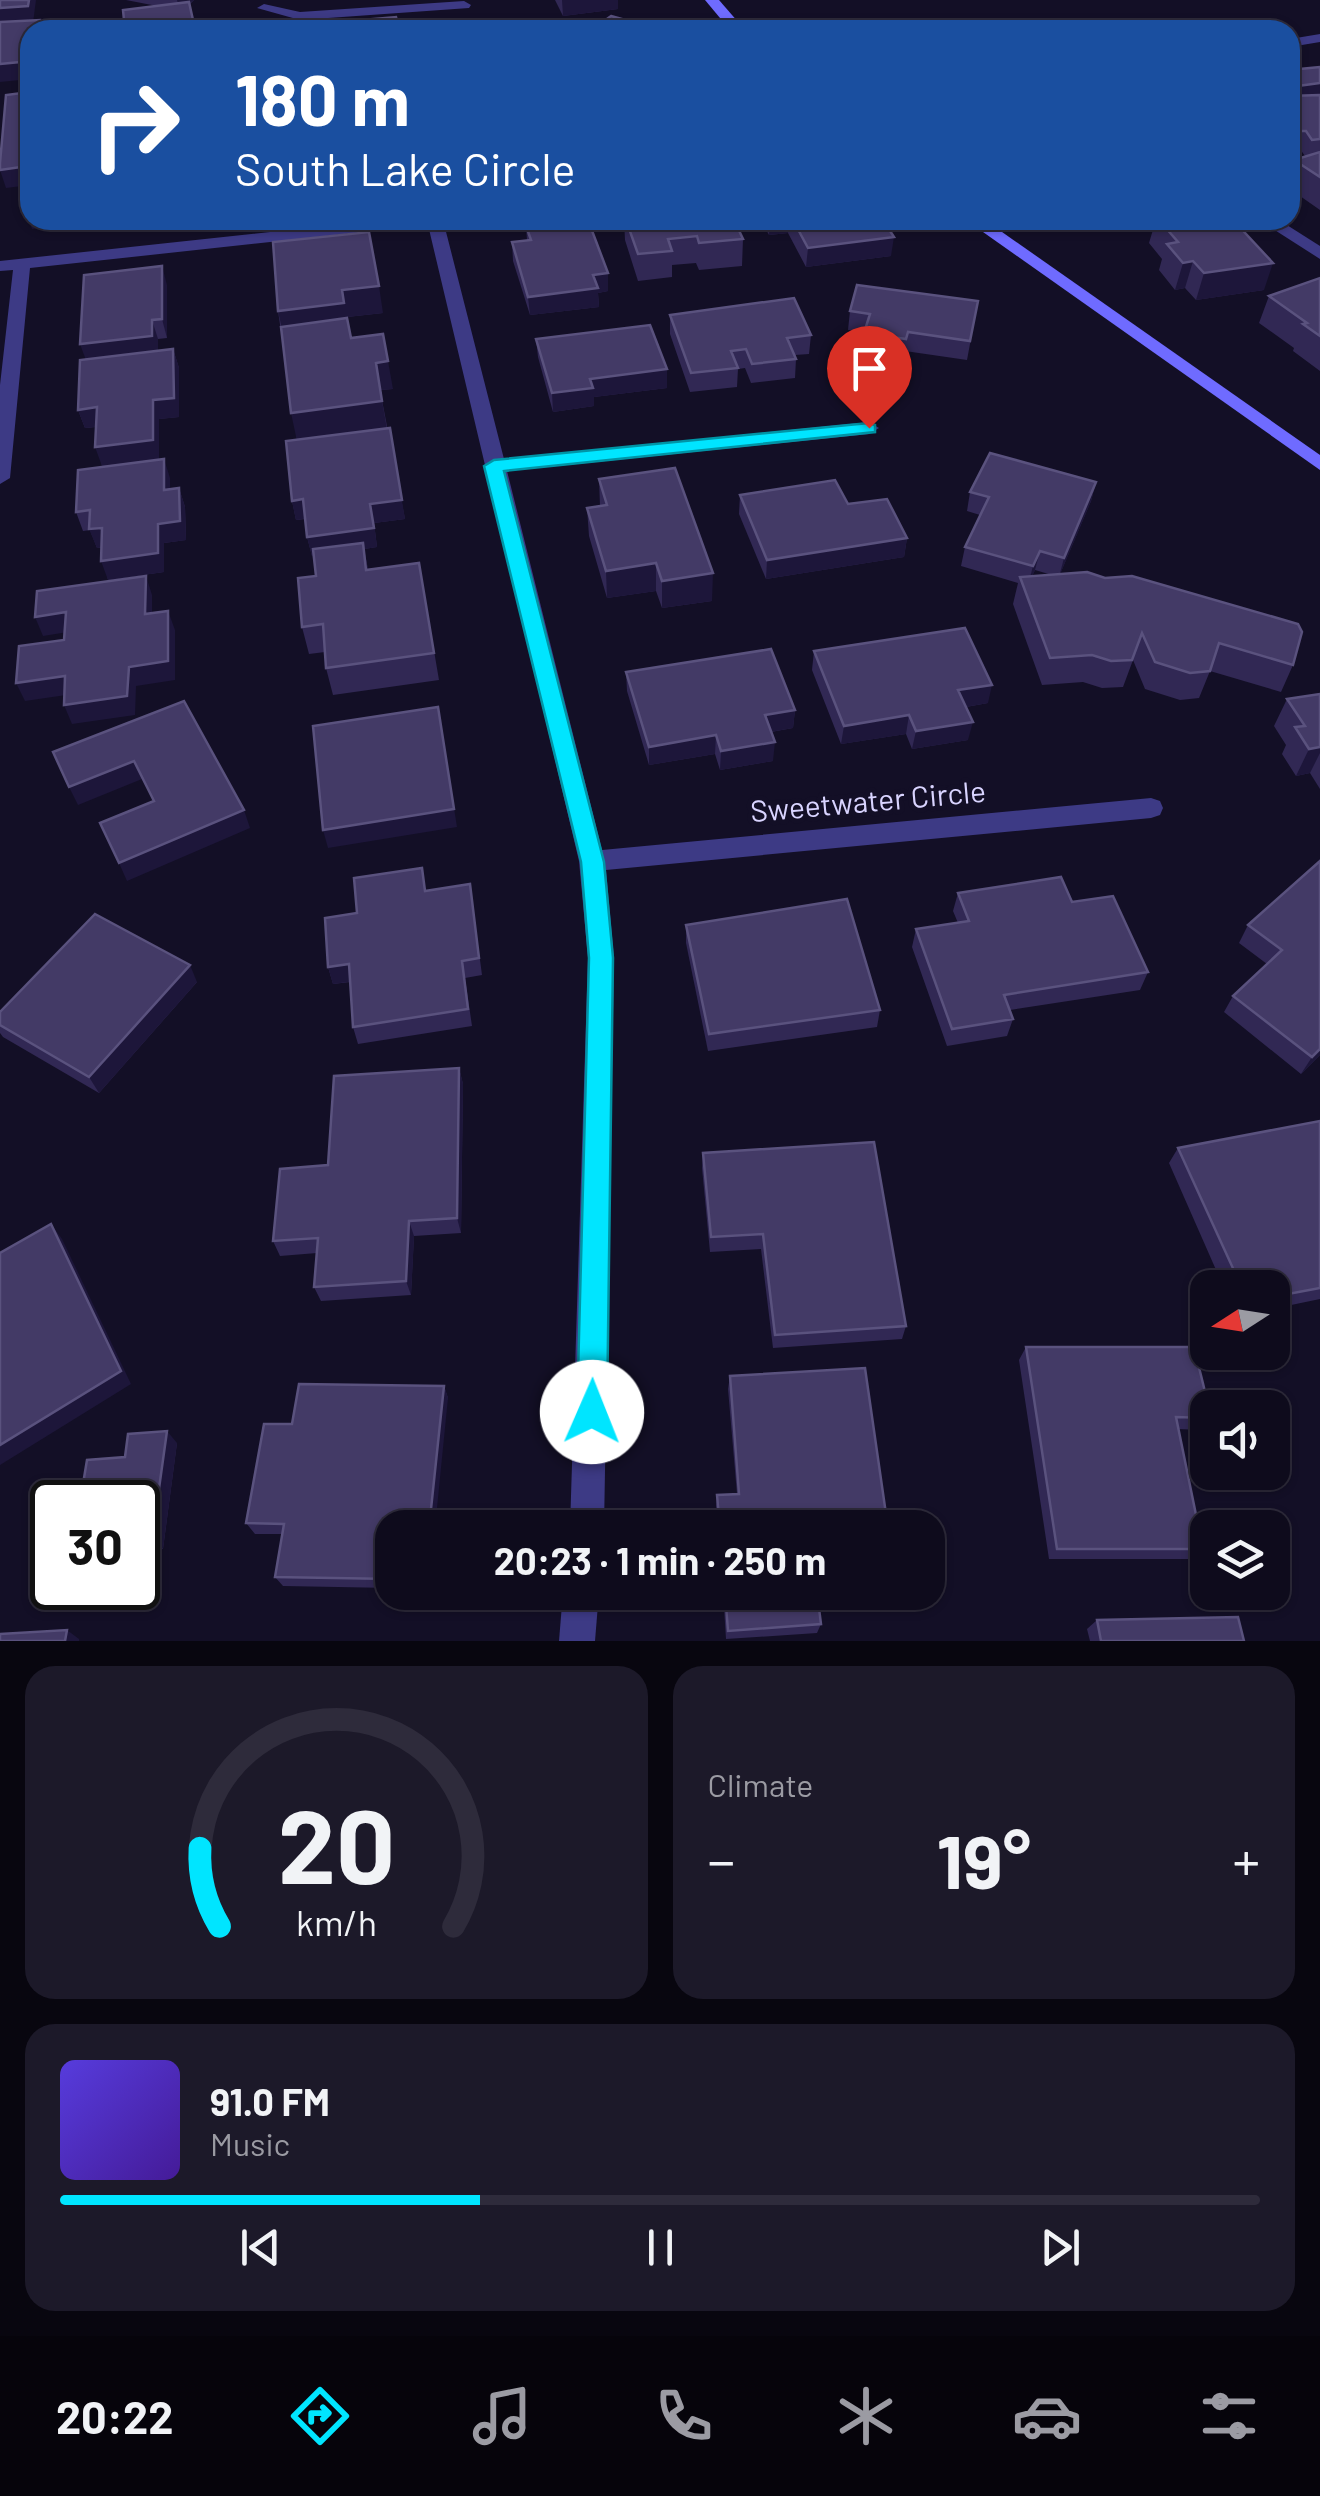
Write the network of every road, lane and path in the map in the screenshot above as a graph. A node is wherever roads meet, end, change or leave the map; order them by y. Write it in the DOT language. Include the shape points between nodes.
graph roads {
  1 [pos="712,0"];
  2 [pos="466,6"];
  3 [pos="264,8"];
  4 [pos="729,20"];
  5 [pos="337,230"];
  6 [pos="435,230"];
  7 [pos="988,230"];
  8 [pos="1283,230"];
  9 [pos="1320,254"];
  10 [pos="22,263"];
  11 [pos="0,266"];
  12 [pos="869,428"];
  13 [pos="1319,461"];
  14 [pos="494,466"];
  15 [pos="0,478"];
  16 [pos="1150,808"];
  17 [pos="592,862"];
  18 [pos="587,1510"];
  19 [pos="580,1610"];
  20 [pos="577,1641"];
  1 -- 4 [label="main road"];
  2 -- 3 [label="street" via="300,16"];
  5 -- 10 [label="street"];
  6 -- 14 [label="street"];
  7 -- 13 [label="main road"];
  8 -- 9 [label="street"];
  10 -- 11 [label="street"];
  10 -- 15 [label="street"];
  12 -- 14 [label="street"];
  14 -- 17 [label="street"];
  16 -- 17 [label="street, Sweetwater Circle"];
  17 -- 18 [label="street" via="601,958"];
  19 -- 20 [label="street"];
}
